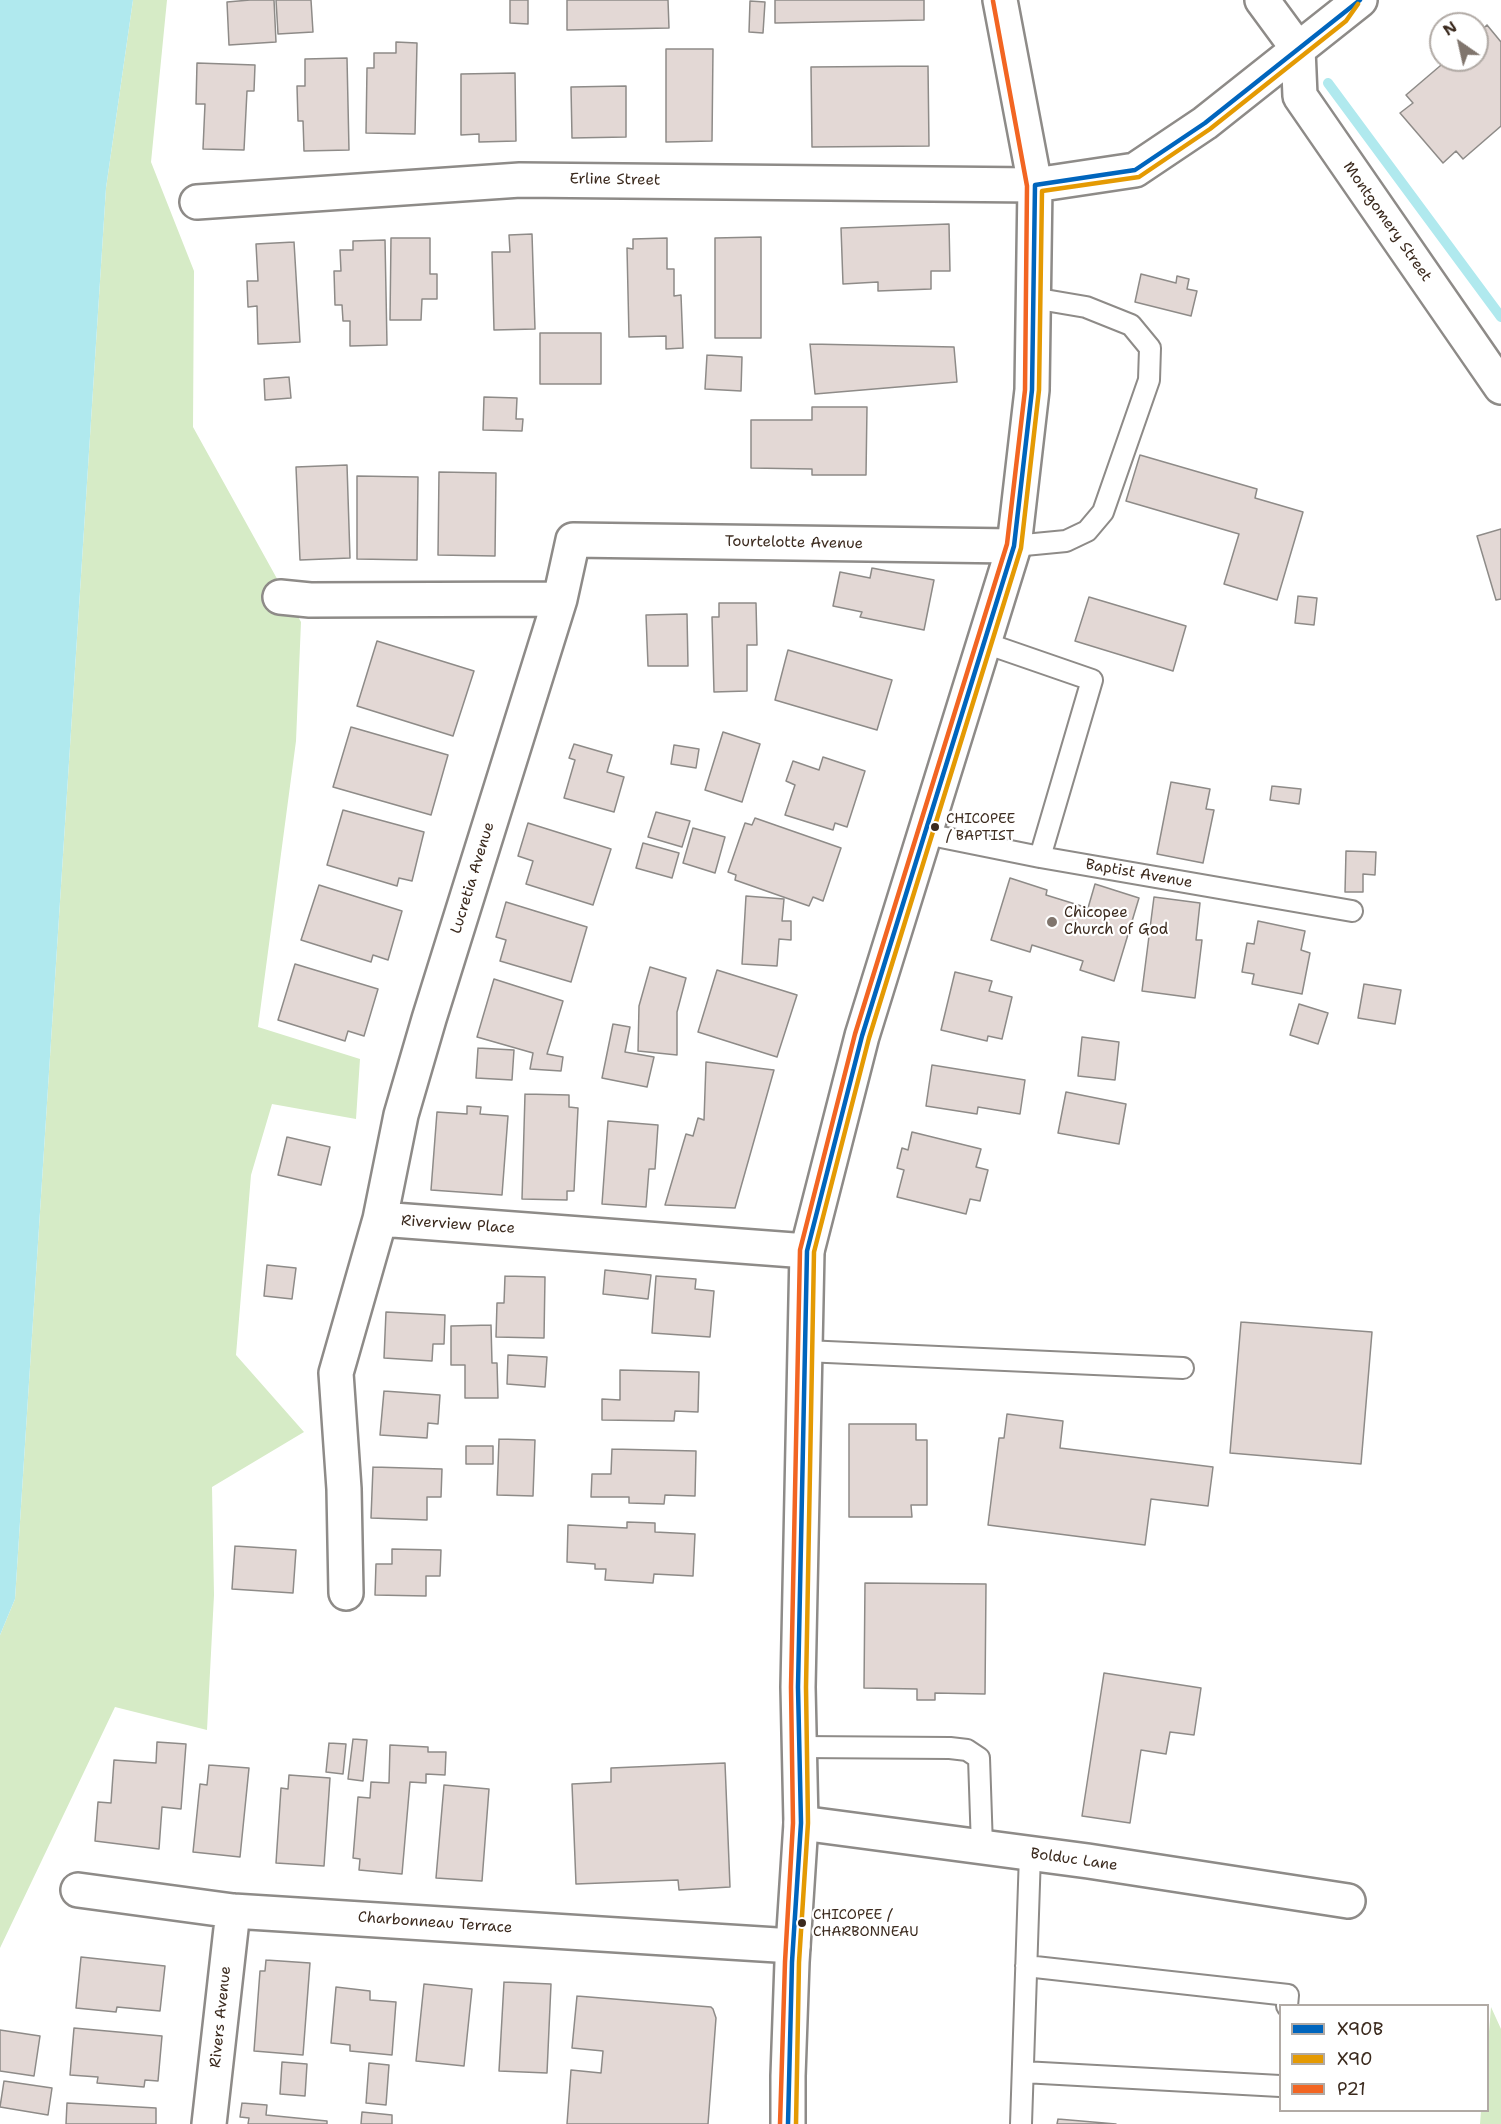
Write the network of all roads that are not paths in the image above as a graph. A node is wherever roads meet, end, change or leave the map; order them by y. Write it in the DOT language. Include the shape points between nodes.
graph roads {
  1 [pos="1000,0"];
  2 [pos="1262,0"];
  3 [pos="1351,5"];
  4 [pos="1298,49"];
  5 [pos="1035,185"];
  6 [pos="197,202"];
  7 [pos="1033,298"];
  8 [pos="1501,387"];
  9 [pos="573,540"];
  10 [pos="1014,546"];
  11 [pos="279,597"];
  12 [pos="560,599"];
  13 [pos="985,643"];
  14 [pos="926,834"];
  15 [pos="1040,857"];
  16 [pos="1352,912"];
  17 [pos="380,1219"];
  18 [pos="807,1251"];
  19 [pos="805,1351"];
  20 [pos="1183,1368"];
  21 [pos="346,1593"];
  22 [pos="799,1747"];
  23 [pos="801,1823"];
  24 [pos="982,1847"];
  25 [pos="1030,1854"];
  26 [pos="78,1890"];
  27 [pos="1348,1901"];
  28 [pos="233,1911"];
  29 [pos="793,1946"];
  30 [pos="1026,1966"];
  31 [pos="1287,2004"];
  32 [pos="1023,2072"];
  33 [pos="1279,2086"];
  34 [pos="209,2124"];
  35 [pos="788,2124"];
  36 [pos="1021,2124"];
  1 -- 5 [label="street"];
  2 -- 4 [label="street"];
  3 -- 4 [label="street, Erline Street"];
  4 -- 5 [label="street, Erline Street" via="1205,123 1135,170"];
  4 -- 8 [label="street, Montgomery Street" via="1300,96"];
  5 -- 6 [label="street, Erline Street" via="520,180"];
  5 -- 7 [label="street"];
  7 -- 10 [label="street" via="1032,390"];
  7 -- 10 [label="lane" via="1086,307 1131,325 1150,348 1149,380 1103,512 1087,531 1066,541"];
  9 -- 10 [label="street, Tourtelotte Avenue"];
  9 -- 12 [label="street, Lucretia Avenue"];
  10 -- 13 [label="street"];
  11 -- 12 [label="street"];
  12 -- 17 [label="street, Lucretia Avenue" via="429,1018 402,1115"];
  13 -- 14 [label="street"];
  13 -- 15 [label="lane" via="1092,680"];
  14 -- 15 [label="lane, Baptist Avenue"];
  14 -- 18 [label="street" via="862,1036"];
  15 -- 16 [label="lane, Baptist Avenue"];
  17 -- 18 [label="street, Riverview Place"];
  17 -- 21 [label="street, Riverview Place" via="336,1373"];
  18 -- 19 [label="street"];
  19 -- 20 [label="lane"];
  19 -- 22 [label="street"];
  22 -- 23 [label="street"];
  22 -- 24 [label="lane" via="967,1750 979,1758"];
  23 -- 24 [label="street, Bolduc Lane"];
  23 -- 29 [label="street"];
  24 -- 25 [label="street, Bolduc Lane"];
  25 -- 27 [label="street, Bolduc Lane"];
  25 -- 30 [label="lane"];
  26 -- 28 [label="street, Charbonneau Terrace"];
  28 -- 29 [label="street, Charbonneau Terrace"];
  28 -- 34 [label="street, Rivers Avenue"];
  29 -- 35 [label="street"];
  30 -- 31 [label="lane" via="1288,1995"];
  30 -- 32 [label="lane"];
  32 -- 33 [label="lane"];
  32 -- 36 [label="lane"];
}
